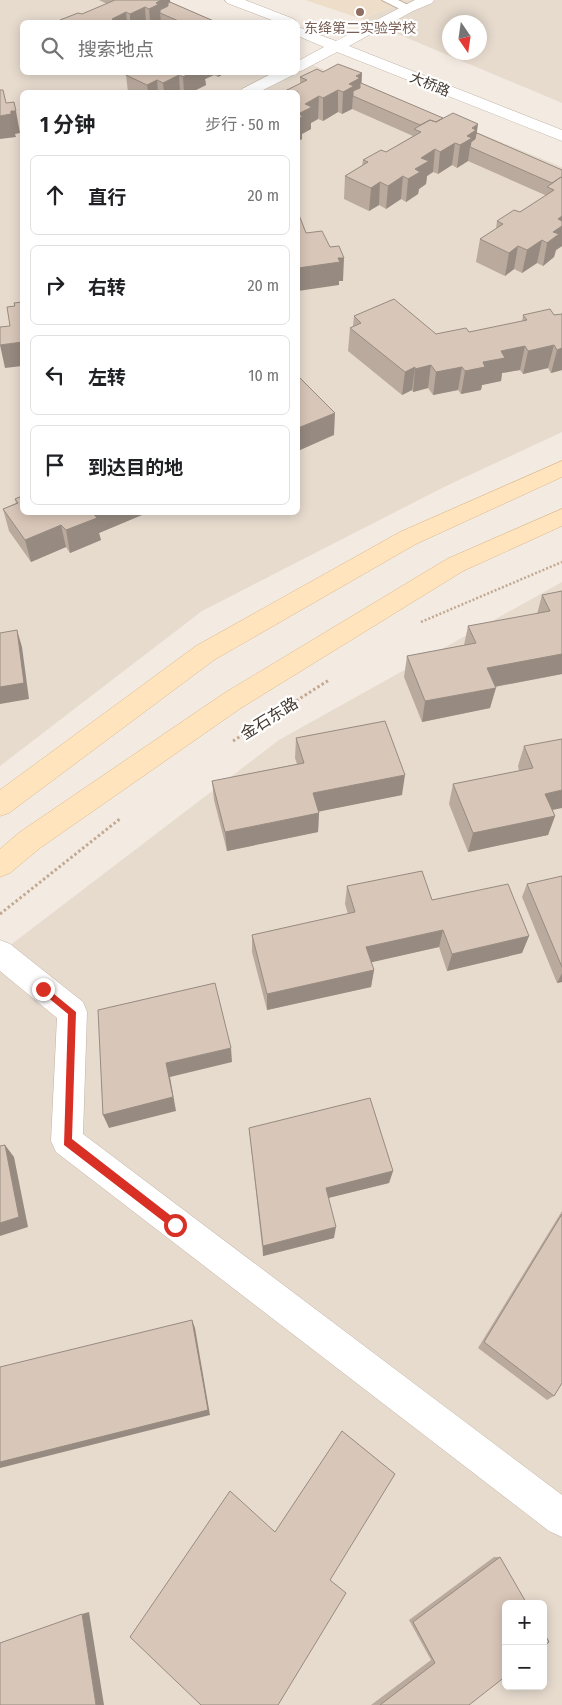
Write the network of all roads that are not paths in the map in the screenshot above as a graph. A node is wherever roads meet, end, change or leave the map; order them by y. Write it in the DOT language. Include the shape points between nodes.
graph roads {
  1 [pos="219,0"];
  2 [pos="232,0"];
  3 [pos="388,0"];
  4 [pos="427,0"];
  5 [pos="408,8"];
  6 [pos="270,20"];
  7 [pos="284,20"];
  8 [pos="300,27"];
  9 [pos="300,32"];
  10 [pos="340,45"];
  11 [pos="300,67"];
  12 [pos="282,75"];
  13 [pos="252,90"];
  14 [pos="562,130"];
  15 [pos="562,136"];
  16 [pos="562,468"];
  17 [pos="562,517"];
  18 [pos="0,805"];
  19 [pos="0,865"];
  20 [pos="0,953"];
  21 [pos="562,1518"];
  1 -- 6 [label="street"];
  2 -- 7 [label="street"];
  3 -- 5 [label="lane"];
  4 -- 5 [label="street"];
  5 -- 10 [label="street"];
  8 -- 10 [label="street, 大桥路"];
  9 -- 10 [label="street, 大桥路"];
  10 -- 11 [label="street"];
  10 -- 14 [label="street, 大桥路"];
  10 -- 15 [label="street, 大桥路"];
  12 -- 13 [label="street"];
  16 -- 18 [label="main road" via="408,538 205,653"];
  17 -- 19 [label="main road, 金石东路" via="455,565 232,701 30,840"];
  20 -- 21 [label="street" via="72,1012 67,1141"];
}
